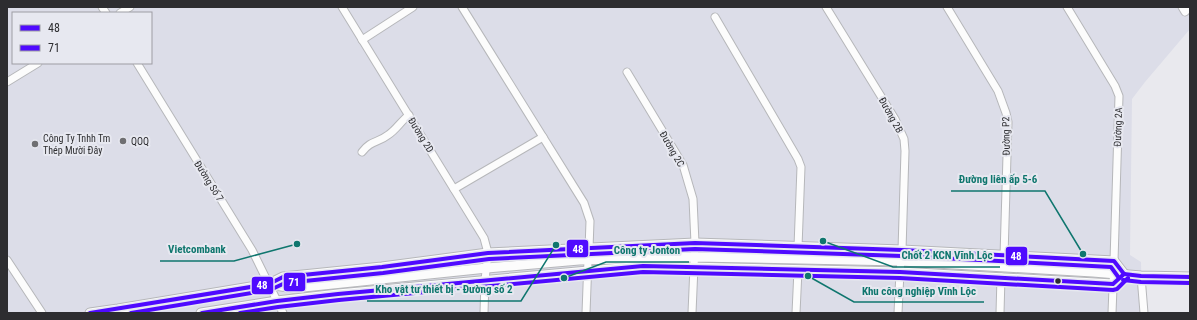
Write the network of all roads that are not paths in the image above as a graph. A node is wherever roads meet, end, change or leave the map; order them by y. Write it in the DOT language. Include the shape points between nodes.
graph roads {
  1 [pos="342,7"];
  2 [pos="413,7"];
  3 [pos="462,7"];
  4 [pos="826,7"];
  5 [pos="947,7"];
  6 [pos="1067,7"];
  7 [pos="714,17"];
  8 [pos="362,40"];
  9 [pos="36,64"];
  10 [pos="137,64"];
  11 [pos="626,72"];
  12 [pos="7,82"];
  13 [pos="409,115"];
  14 [pos="543,137"];
  15 [pos="362,152"];
  16 [pos="454,189"];
  17 [pos="695,243"];
  18 [pos="798,247"];
  19 [pos="589,249"];
  20 [pos="902,250"];
  21 [pos="488,254"];
  22 [pos="1004,256"];
  23 [pos="695,257"];
  24 [pos="7,260"];
  25 [pos="588,260"];
  26 [pos="901,261"];
  27 [pos="1114,261"];
  28 [pos="487,268"];
  29 [pos="694,268"];
  30 [pos="798,270"];
  31 [pos="588,271"];
  32 [pos="900,272"];
  33 [pos="1113,274"];
  34 [pos="1124,274"];
  35 [pos="1141,276"];
  36 [pos="1001,277"];
  37 [pos="1190,277"];
  38 [pos="485,280"];
  39 [pos="269,284"];
  40 [pos="1113,284"];
  41 [pos="294,288"];
  42 [pos="277,301"];
  43 [pos="42,313"];
  44 [pos="90,313"];
  45 [pos="201,313"];
  46 [pos="283,313"];
  47 [pos="484,313"];
  48 [pos="586,313"];
  49 [pos="692,313"];
  50 [pos="796,313"];
  51 [pos="898,313"];
  52 [pos="1000,313"];
  53 [pos="1112,313"];
  54 [pos="1144,313"];
  1 -- 8 [label="street, Đường 2D"];
  2 -- 8 [label="street"];
  3 -- 14 [label="street"];
  4 -- 20 [label="street, Đường 2B" via="895,119 904,139"];
  5 -- 22 [label="street, Đường P2" via="998,91 1006,113 1008,122"];
  6 -- 27 [label="street, Đường 2A" via="1119,96"];
  7 -- 18 [label="street" via="802,167"];
  8 -- 13 [label="street, Đường 2D"];
  9 -- 12 [label="street"];
  10 -- 39 [label="street, Đường Số 7" via="248,244"];
  11 -- 17 [label="street, Đường 2C" via="683,165 693,199"];
  13 -- 15 [label="street" via="389,135 368,144"];
  13 -- 16 [label="street, Đường 2D"];
  14 -- 16 [label="street"];
  14 -- 19 [label="street" via="584,203 590,221"];
  16 -- 21 [label="street, Đường 2D" via="484,238"];
  17 -- 18 [label="main road"];
  17 -- 19 [label="main road"];
  17 -- 23 [label="street, Đường 2C"];
  18 -- 20 [label="main road"];
  19 -- 21 [label="main road"];
  20 -- 22 [label="main road"];
  20 -- 26 [label="street, Đường 2B"];
  21 -- 28 [label="street, Đường 2D"];
  21 -- 39 [label="main road" via="283,277"];
  22 -- 27 [label="main road"];
  23 -- 25 [label="main road"];
  23 -- 26 [label="main road"];
  23 -- 29 [label="street, Đường 2C"];
  24 -- 43 [label="street"];
  25 -- 28 [label="main road"];
  25 -- 31 [label="street"];
  26 -- 32 [label="street, Đường 2B"];
  26 -- 33 [label="main road"];
  27 -- 33 [label="street, Đường 2A"];
  27 -- 34 [label="main road"];
  28 -- 38 [label="street, Đường 2D"];
  28 -- 41 [label="main road"];
  29 -- 30 [label="main road"];
  29 -- 31 [label="main road" via="643,266"];
  29 -- 49 [label="street, Đường 2C"];
  30 -- 32 [label="main road"];
  30 -- 50 [label="street"];
  31 -- 38 [label="main road"];
  31 -- 48 [label="street"];
  32 -- 36 [label="main road"];
  32 -- 51 [label="street, Đường 2B"];
  33 -- 34 [label="main road"];
  33 -- 40 [label="street, Đường 2A"];
  34 -- 35 [label="main road"];
  34 -- 40 [label="main road"];
  35 -- 37 [label="main road"];
  35 -- 54 [label="street"];
  36 -- 40 [label="main road"];
  36 -- 52 [label="street"];
  38 -- 42 [label="main road"];
  38 -- 47 [label="street, Đường 2D"];
  39 -- 41 [label="main road"];
  39 -- 42 [label="street, Đường Số 7"];
  39 -- 44 [label="main road"];
  40 -- 53 [label="street, Đường 2A"];
  41 -- 42 [label="main road"];
  42 -- 45 [label="main road"];
  42 -- 46 [label="street, Đường Số 7"];
}
